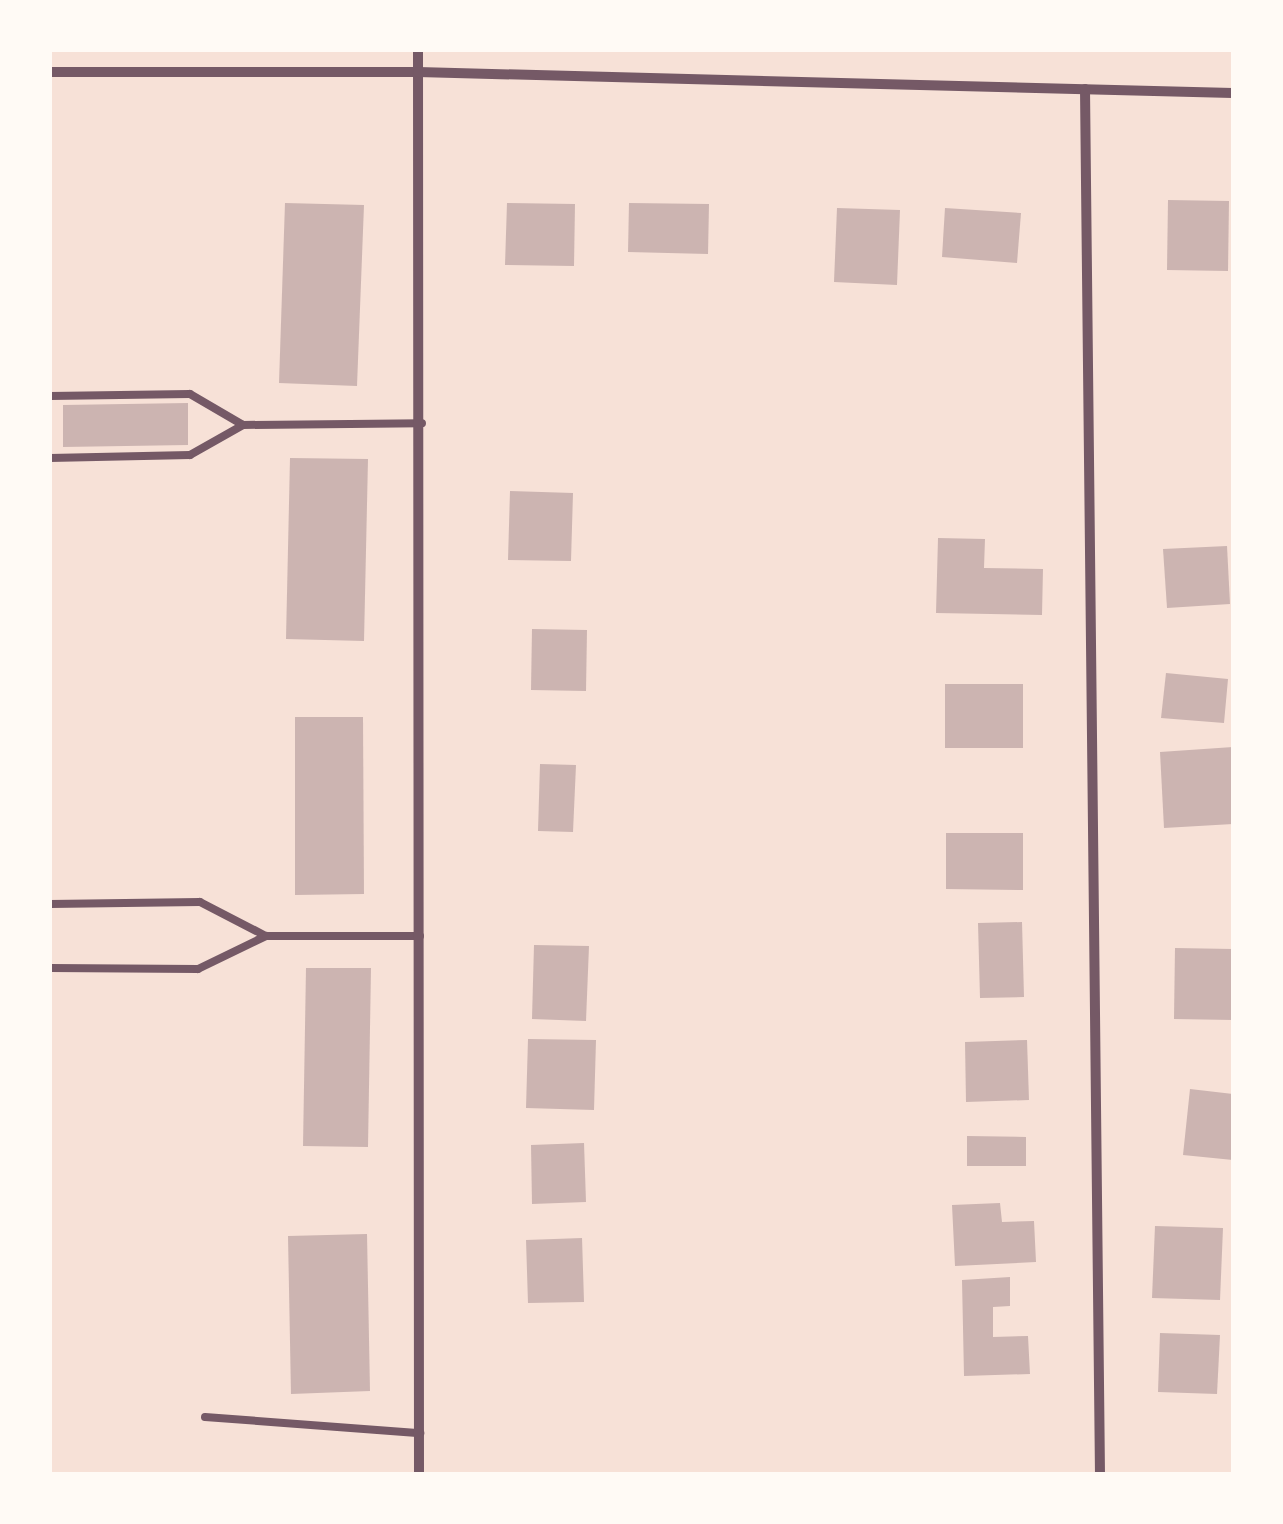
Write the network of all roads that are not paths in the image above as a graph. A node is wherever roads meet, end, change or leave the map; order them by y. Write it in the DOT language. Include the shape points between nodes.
graph roads {
  1 [pos="418,50"];
  2 [pos="50,72"];
  3 [pos="418,72"];
  4 [pos="1085,89"];
  5 [pos="1233,93"];
  6 [pos="50,396"];
  7 [pos="422,423"];
  8 [pos="243,426"];
  9 [pos="50,458"];
  10 [pos="50,904"];
  11 [pos="266,936"];
  12 [pos="420,936"];
  13 [pos="50,968"];
  14 [pos="204,1417"];
  15 [pos="420,1433"];
  16 [pos="419,1474"];
  17 [pos="1100,1474"];
  1 -- 3 [label="street"];
  2 -- 3 [label="street"];
  3 -- 4 [label="street"];
  3 -- 7 [label="street"];
  4 -- 5 [label="street"];
  4 -- 17 [label="street"];
  6 -- 8 [label="lane" via="190,394"];
  7 -- 8 [label="lane"];
  7 -- 12 [label="street"];
  8 -- 9 [label="lane" via="190,455"];
  10 -- 11 [label="lane" via="200,902"];
  11 -- 12 [label="lane"];
  11 -- 13 [label="lane" via="198,970"];
  12 -- 15 [label="street"];
  14 -- 15 [label="lane"];
  15 -- 16 [label="street"];
}
